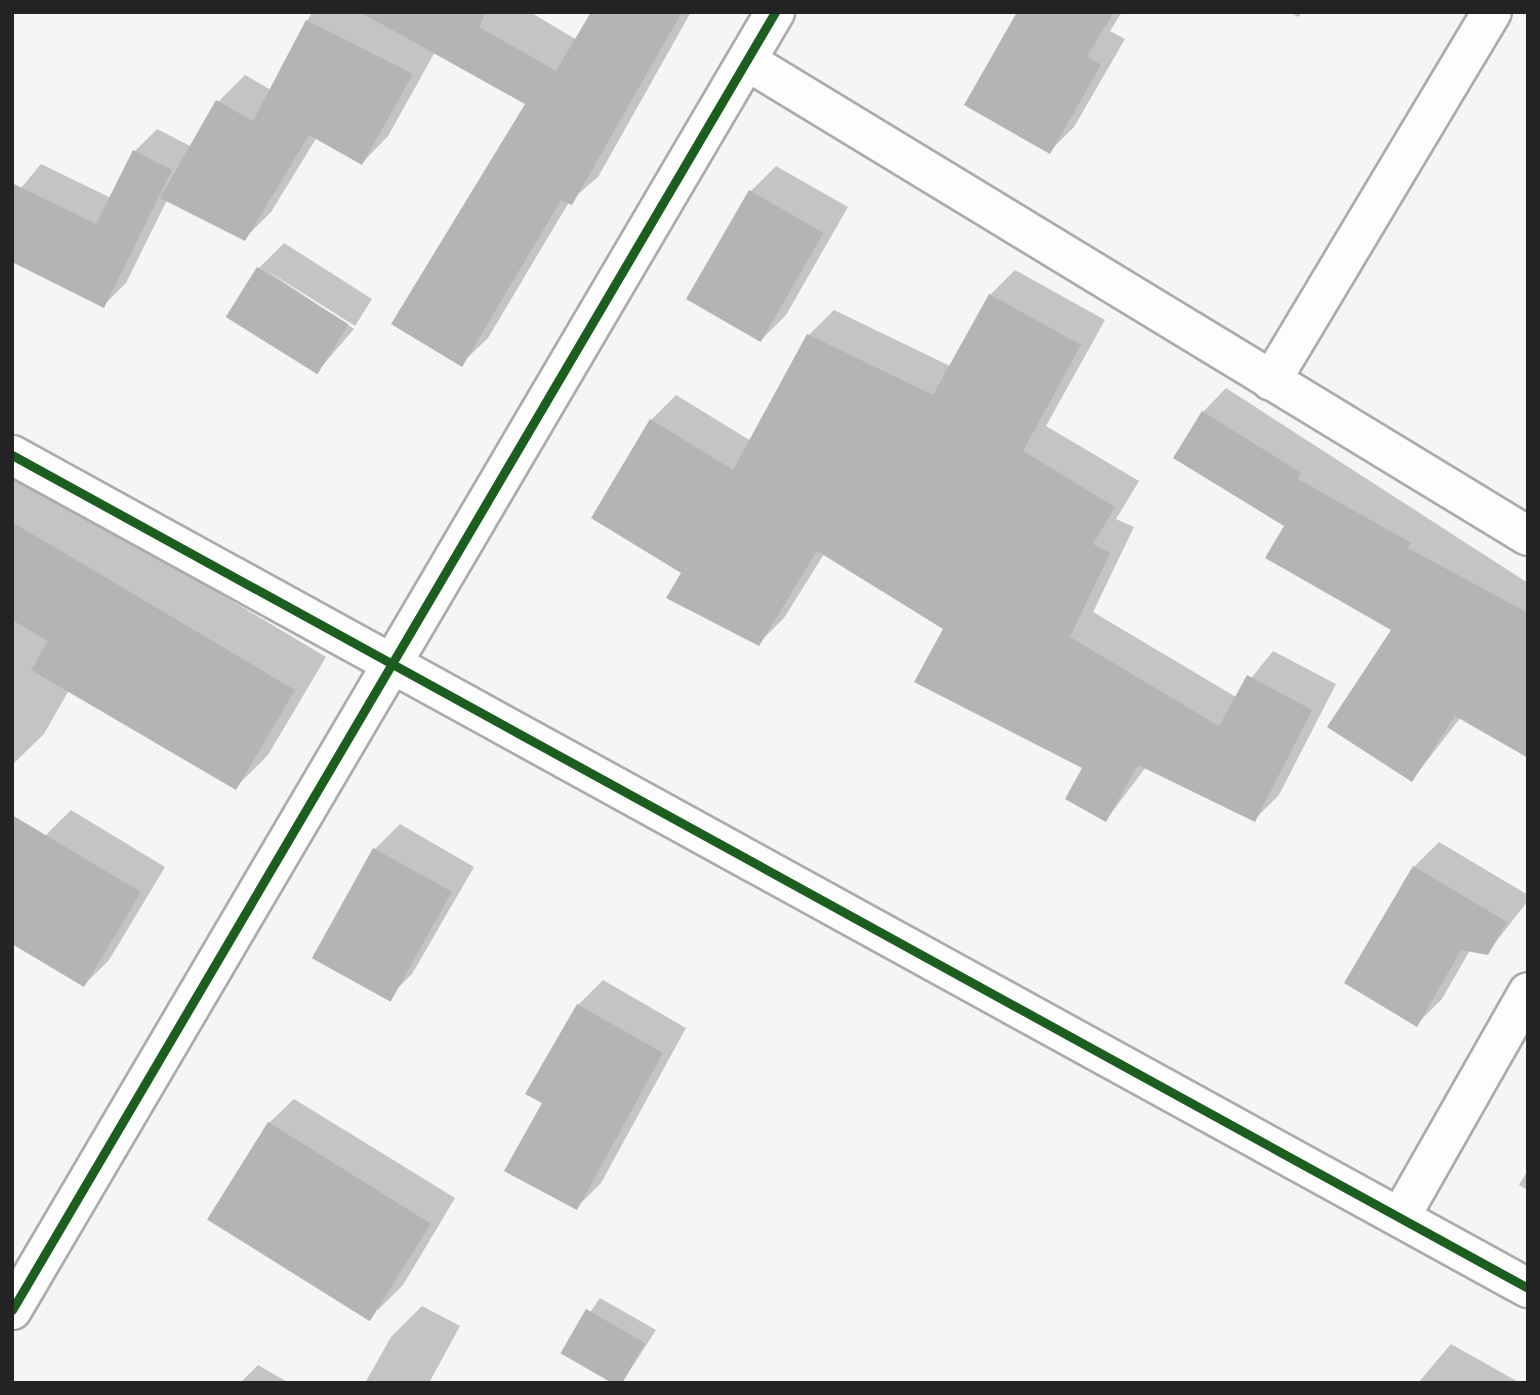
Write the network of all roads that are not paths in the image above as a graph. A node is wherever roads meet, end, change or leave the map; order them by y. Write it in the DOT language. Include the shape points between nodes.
graph roads {
  1 [pos="775,12"];
  2 [pos="1492,12"];
  3 [pos="747,61"];
  4 [pos="1271,381"];
  5 [pos="12,455"];
  6 [pos="1528,536"];
  7 [pos="391,658"];
  8 [pos="1528,992"];
  9 [pos="1402,1214"];
  10 [pos="1528,1288"];
  11 [pos="12,1310"];
  1 -- 3 [label="street"];
  2 -- 4 [label="street"];
  3 -- 4 [label="street"];
  3 -- 7 [label="street" via="592,333"];
  4 -- 6 [label="street"];
  5 -- 7 [label="street"];
  7 -- 9 [label="street"];
  7 -- 11 [label="street" via="163,1062"];
  8 -- 9 [label="street"];
  9 -- 10 [label="street"];
}
